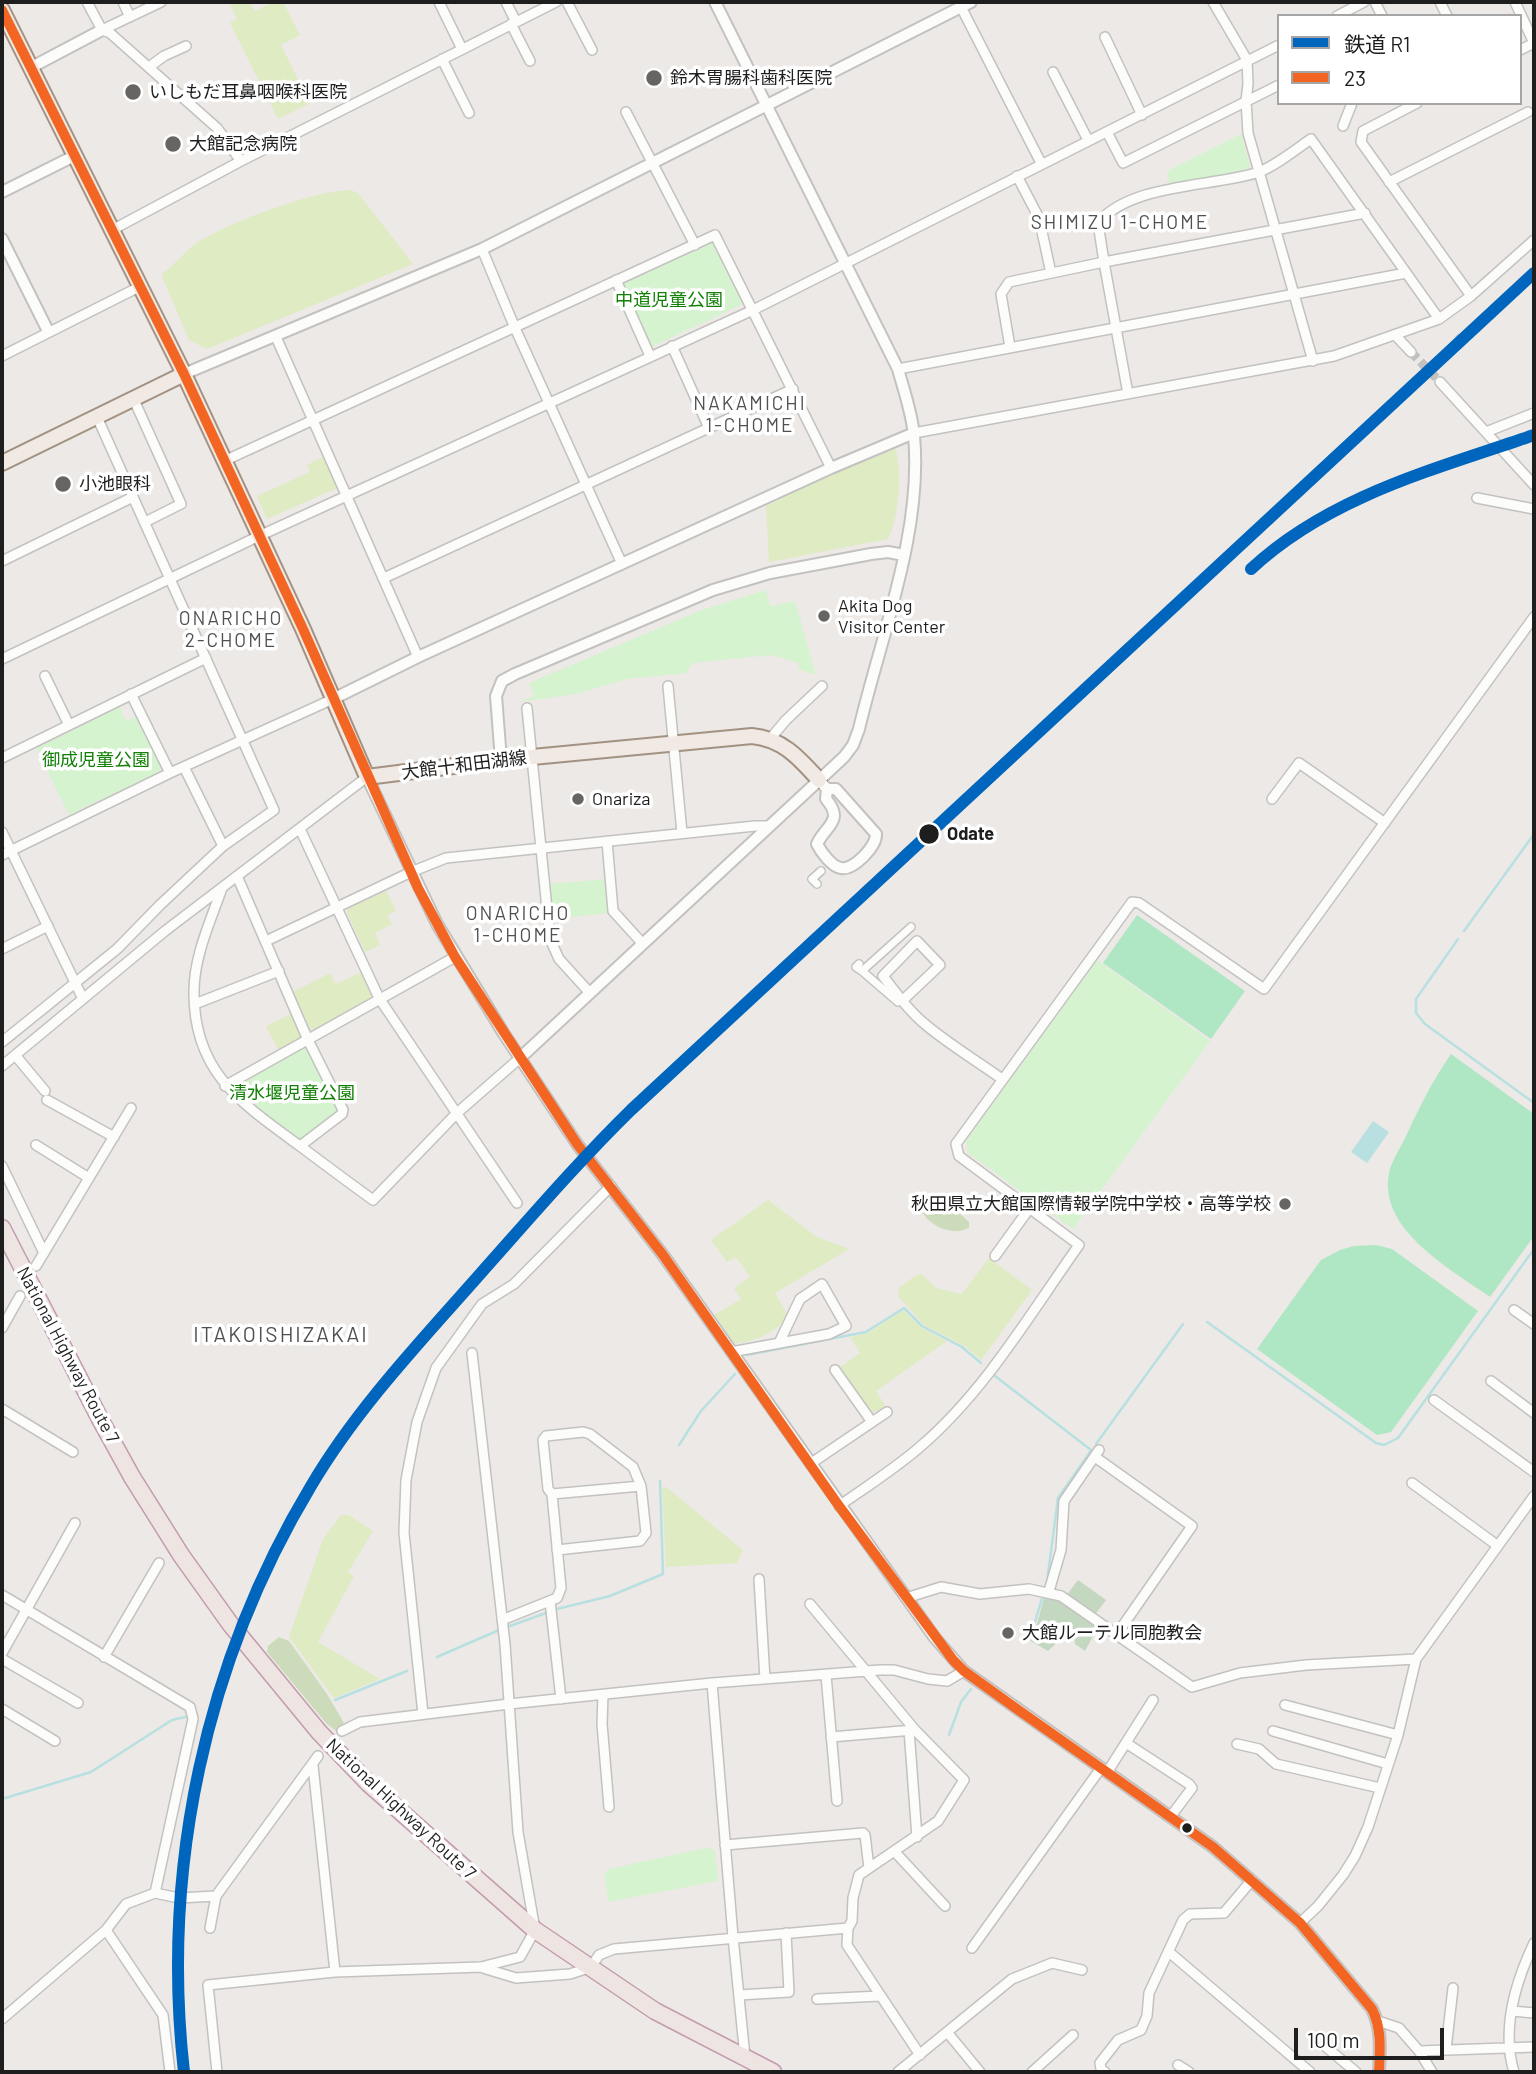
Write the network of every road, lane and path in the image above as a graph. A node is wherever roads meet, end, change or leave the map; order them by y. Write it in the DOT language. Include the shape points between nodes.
graph roads {
  1 [pos="87,2"];
  2 [pos="123,2"];
  3 [pos="161,2"];
  4 [pos="439,2"];
  5 [pos="506,2"];
  6 [pos="556,2"];
  7 [pos="567,2"];
  8 [pos="715,2"];
  9 [pos="1213,2"];
  10 [pos="1364,2"];
  11 [pos="966,4"];
  12 [pos="2,10"];
  13 [pos="1534,11"];
  14 [pos="1341,14"];
  15 [pos="131,16"];
  16 [pos="1522,17"];
  17 [pos="514,23"];
  18 [pos="102,30"];
  19 [pos="1105,37"];
  20 [pos="186,46"];
  21 [pos="1277,46"];
  22 [pos="462,49"];
  23 [pos="1522,49"];
  24 [pos="592,50"];
  25 [pos="442,59"];
  26 [pos="1247,60"];
  27 [pos="530,61"];
  28 [pos="149,67"];
  29 [pos="30,68"];
  30 [pos="1053,72"];
  31 [pos="1277,86"];
  32 [pos="1246,102"];
  33 [pos="767,104"];
  34 [pos="1351,105"];
  35 [pos="1413,105"];
  36 [pos="626,112"];
  37 [pos="1528,112"];
  38 [pos="469,113"];
  39 [pos="1142,115"];
  40 [pos="1343,126"];
  41 [pos="1107,132"];
  42 [pos="1088,140"];
  43 [pos="74,156"];
  44 [pos="241,161"];
  45 [pos="653,162"];
  46 [pos="1041,163"];
  47 [pos="1259,173"];
  48 [pos="1017,176"];
  49 [pos="1389,182"];
  50 [pos="2,192"];
  51 [pos="1365,213"];
  52 [pos="112,230"];
  53 [pos="1276,232"];
  54 [pos="2,239"];
  55 [pos="1534,240"];
  56 [pos="695,245"];
  57 [pos="482,249"];
  58 [pos="846,262"];
  59 [pos="1104,262"];
  60 [pos="1051,273"];
  61 [pos="1406,273"];
  62 [pos="616,280"];
  63 [pos="141,286"];
  64 [pos="1294,295"];
  65 [pos="1471,296"];
  66 [pos="753,310"];
  67 [pos="1439,319"];
  68 [pos="515,328"];
  69 [pos="1115,329"];
  70 [pos="48,331"];
  71 [pos="1395,335"];
  72 [pos="276,337"];
  73 [pos="672,346"];
  74 [pos="1010,347"];
  75 [pos="1411,352"];
  76 [pos="2,356"];
  77 [pos="650,356"];
  78 [pos="1313,361"];
  79 [pos="898,369"];
  80 [pos="184,374"];
  81 [pos="1440,382"];
  82 [pos="793,389"];
  83 [pos="1128,394"];
  84 [pos="134,400"];
  85 [pos="549,402"];
  86 [pos="1534,413"];
  87 [pos="97,417"];
  88 [pos="313,420"];
  89 [pos="709,428"];
  90 [pos="1486,432"];
  91 [pos="914,433"];
  92 [pos="224,461"];
  93 [pos="2,463"];
  94 [pos="831,467"];
  95 [pos="1534,485"];
  96 [pos="586,486"];
  97 [pos="347,495"];
  98 [pos="133,497"];
  99 [pos="1477,498"];
  100 [pos="1534,509"];
  101 [pos="145,522"];
  102 [pos="259,536"];
  103 [pos="904,555"];
  104 [pos="2,561"];
  105 [pos="622,564"];
  106 [pos="384,578"];
  107 [pos="171,579"];
  108 [pos="1534,617"];
  109 [pos="418,657"];
  110 [pos="206,658"];
  111 [pos="2,660"];
  112 [pos="45,676"];
  113 [pos="668,686"];
  114 [pos="822,686"];
  115 [pos="131,694"];
  116 [pos="333,699"];
  117 [pos="527,708"];
  118 [pos="69,725"];
  119 [pos="770,739"];
  120 [pos="243,740"];
  121 [pos="673,743"];
  122 [pos="531,757"];
  123 [pos="2,758"];
  124 [pos="501,761"];
  125 [pos="184,767"];
  126 [pos="170,773"];
  127 [pos="367,777"];
  128 [pos="823,784"];
  129 [pos="1272,799"];
  130 [pos="1385,823"];
  131 [pos="769,826"];
  132 [pos="300,829"];
  133 [pos="2,832"];
  134 [pos="682,833"];
  135 [pos="607,841"];
  136 [pos="223,846"];
  137 [pos="540,848"];
  138 [pos="6,853"];
  139 [pos="821,871"];
  140 [pos="411,872"];
  141 [pos="237,876"];
  142 [pos="817,884"];
  143 [pos="222,888"];
  144 [pos="337,906"];
  145 [pos="48,926"];
  146 [pos="911,927"];
  147 [pos="266,942"];
  148 [pos="643,944"];
  149 [pos="2,949"];
  150 [pos="455,957"];
  151 [pos="279,971"];
  152 [pos="75,982"];
  153 [pos="590,993"];
  154 [pos="379,998"];
  155 [pos="83,999"];
  156 [pos="900,1001"];
  157 [pos="195,1004"];
  158 [pos="308,1040"];
  159 [pos="2,1042"];
  160 [pos="15,1055"];
  161 [pos="520,1058"];
  162 [pos="2,1066"];
  163 [pos="1002,1079"];
  164 [pos="225,1086"];
  165 [pos="131,1108"];
  166 [pos="457,1113"];
  167 [pos="114,1137"];
  168 [pos="36,1145"];
  169 [pos="300,1146"];
  170 [pos="2,1166"];
  171 [pos="89,1178"];
  172 [pos="611,1186"];
  173 [pos="517,1203"];
  174 [pos="1030,1209"];
  175 [pos="2,1228"];
  176 [pos="44,1253"];
  177 [pos="995,1256"];
  178 [pos="36,1266"];
  179 [pos="20,1296"];
  180 [pos="1514,1310"];
  181 [pos="1534,1324"];
  182 [pos="2,1328"];
  183 [pos="779,1343"];
  184 [pos="731,1352"];
  185 [pos="472,1353"];
  186 [pos="835,1370"];
  187 [pos="1491,1381"];
  188 [pos="1434,1400"];
  189 [pos="2,1409"];
  190 [pos="887,1412"];
  191 [pos="1534,1413"];
  192 [pos="872,1422"];
  193 [pos="73,1451"];
  194 [pos="810,1464"];
  195 [pos="1534,1472"];
  196 [pos="1412,1483"];
  197 [pos="641,1486"];
  198 [pos="552,1494"];
  199 [pos="1534,1496"];
  200 [pos="839,1506"];
  201 [pos="75,1523"];
  202 [pos="1498,1546"];
  203 [pos="557,1550"];
  204 [pos="159,1563"];
  205 [pos="759,1579"];
  206 [pos="1049,1591"];
  207 [pos="2,1595"];
  208 [pos="906,1598"];
  209 [pos="550,1601"];
  210 [pos="810,1604"];
  211 [pos="27,1610"];
  212 [pos="502,1620"];
  213 [pos="1117,1634"];
  214 [pos="2,1653"];
  215 [pos="104,1657"];
  216 [pos="2,1659"];
  217 [pos="1416,1659"];
  218 [pos="866,1671"];
  219 [pos="964,1671"];
  220 [pos="826,1675"];
  221 [pos="765,1679"];
  222 [pos="712,1683"];
  223 [pos="603,1695"];
  224 [pos="561,1699"];
  225 [pos="1153,1700"];
  226 [pos="78,1703"];
  227 [pos="509,1704"];
  228 [pos="1285,1705"];
  229 [pos="2,1709"];
  230 [pos="423,1714"];
  231 [pos="912,1730"];
  232 [pos="342,1731"];
  233 [pos="1273,1731"];
  234 [pos="1398,1735"];
  235 [pos="831,1737"];
  236 [pos="55,1741"];
  237 [pos="1126,1743"];
  238 [pos="1237,1744"];
  239 [pos="318,1756"];
  240 [pos="1388,1764"];
  241 [pos="313,1766"];
  242 [pos="1105,1770"];
  243 [pos="1380,1788"];
  244 [pos="836,1801"];
  245 [pos="609,1807"];
  246 [pos="1171,1816"];
  247 [pos="917,1837"];
  248 [pos="725,1845"];
  249 [pos="894,1852"];
  250 [pos="869,1868"];
  251 [pos="1252,1881"];
  252 [pos="155,1893"];
  253 [pos="216,1896"];
  254 [pos="945,1906"];
  255 [pos="1300,1923"];
  256 [pos="210,1928"];
  257 [pos="848,1928"];
  258 [pos="106,1930"];
  259 [pos="535,1930"];
  260 [pos="786,1933"];
  261 [pos="733,1937"];
  262 [pos="1534,1943"];
  263 [pos="972,1948"];
  264 [pos="1169,1952"];
  265 [pos="481,1967"];
  266 [pos="591,1967"];
  267 [pos="1082,1970"];
  268 [pos="335,1972"];
  269 [pos="1453,1988"];
  270 [pos="739,1995"];
  271 [pos="880,1996"];
  272 [pos="817,1999"];
  273 [pos="1512,2011"];
  274 [pos="1534,2013"];
  275 [pos="2,2019"];
  276 [pos="1378,2021"];
  277 [pos="947,2032"];
  278 [pos="1073,2035"];
  279 [pos="1326,2047"];
  280 [pos="1534,2047"];
  281 [pos="1509,2048"];
  282 [pos="1446,2049"];
  283 [pos="1419,2051"];
  284 [pos="920,2055"];
  285 [pos="746,2057"];
  286 [pos="1178,2065"];
  287 [pos="170,2072"];
  288 [pos="216,2072"];
  289 [pos="773,2072"];
  290 [pos="898,2072"];
  291 [pos="980,2072"];
  292 [pos="1032,2072"];
  293 [pos="1105,2072"];
  294 [pos="1189,2072"];
  295 [pos="1310,2072"];
  296 [pos="1356,2072"];
  297 [pos="1379,2072"];
  298 [pos="1432,2072"];
  299 [pos="1514,2072"];
  1 -- 18 [label="street"];
  2 -- 15 [label="street"];
  3 -- 15 [label="street"];
  4 -- 22 [label="street"];
  5 -- 17 [label="street"];
  6 -- 17 [label="street"];
  7 -- 24 [label="street"];
  8 -- 33 [label="street"];
  9 -- 26 [label="street"];
  10 -- 14 [label="street"];
  11 -- 33 [label="street"];
  11 -- 46 [label="street"];
  12 -- 29 [label="main road"];
  13 -- 16 [label="street"];
  15 -- 18 [label="street"];
  16 -- 23 [label="street" via="1534,43"];
  17 -- 22 [label="street"];
  17 -- 27 [label="street"];
  18 -- 28 [label="street"];
  18 -- 29 [label="street"];
  19 -- 39 [label="street"];
  20 -- 28 [label="street"];
  21 -- 26 [label="street"];
  22 -- 25 [label="street"];
  25 -- 38 [label="street"];
  25 -- 44 [label="street"];
  26 -- 32 [label="street"];
  26 -- 39 [label="street"];
  28 -- 44 [label="street" via="218,128"];
  29 -- 43 [label="main road"];
  30 -- 42 [label="street"];
  31 -- 32 [label="street"];
  32 -- 41 [label="street" via="1123,163"];
  32 -- 47 [label="street" via="1248,133"];
  33 -- 45 [label="street"];
  33 -- 58 [label="street"];
  34 -- 40 [label="street"];
  35 -- 49 [label="street" via="1363,131 1361,142"];
  36 -- 45 [label="street"];
  37 -- 49 [label="street"];
  39 -- 41 [label="street"];
  41 -- 42 [label="street"];
  42 -- 46 [label="street"];
  43 -- 50 [label="street"];
  43 -- 52 [label="main road"];
  44 -- 52 [label="street"];
  45 -- 56 [label="street"];
  45 -- 57 [label="street"];
  46 -- 48 [label="street"];
  47 -- 51 [label="street" via="1311,139"];
  47 -- 53 [label="street"];
  47 -- 59 [label="street" via="1131,198 1098,223"];
  48 -- 58 [label="street"];
  48 -- 60 [label="street" via="1039,218"];
  49 -- 65 [label="street"];
  51 -- 53 [label="street"];
  51 -- 61 [label="street"];
  52 -- 63 [label="main road"];
  53 -- 59 [label="street"];
  53 -- 64 [label="street"];
  54 -- 70 [label="street"];
  55 -- 65 [label="street"];
  56 -- 62 [label="street"];
  56 -- 66 [label="street" via="715,235"];
  57 -- 68 [label="street"];
  57 -- 72 [label="street"];
  58 -- 66 [label="street"];
  58 -- 79 [label="street"];
  59 -- 60 [label="street"];
  59 -- 69 [label="street"];
  60 -- 74 [label="street" via="1009,282 1001,293"];
  61 -- 64 [label="street"];
  61 -- 67 [label="street"];
  62 -- 68 [label="street"];
  62 -- 77 [label="street"];
  63 -- 70 [label="street"];
  63 -- 80 [label="main road"];
  64 -- 69 [label="street"];
  64 -- 78 [label="street"];
  65 -- 67 [label="street"];
  66 -- 73 [label="street"];
  66 -- 82 [label="street"];
  67 -- 71 [label="street"];
  68 -- 85 [label="street"];
  68 -- 88 [label="street"];
  69 -- 74 [label="street"];
  69 -- 83 [label="street"];
  70 -- 76 [label="street"];
  71 -- 75 [label="street"];
  71 -- 78 [label="street"];
  72 -- 80 [label="street"];
  72 -- 88 [label="street"];
  73 -- 77 [label="street"];
  73 -- 89 [label="street"];
  74 -- 79 [label="street"];
  77 -- 85 [label="street"];
  78 -- 83 [label="street"];
  79 -- 91 [label="street"];
  80 -- 84 [label="main road"];
  80 -- 92 [label="main road"];
  81 -- 90 [label="street"];
  82 -- 89 [label="street"];
  82 -- 94 [label="street"];
  83 -- 91 [label="street"];
  84 -- 87 [label="main road"];
  84 -- 101 [label="street" via="181,504"];
  85 -- 96 [label="street"];
  85 -- 97 [label="street"];
  86 -- 90 [label="street"];
  87 -- 93 [label="main road"];
  87 -- 98 [label="street"];
  88 -- 92 [label="street"];
  88 -- 97 [label="street"];
  89 -- 96 [label="street"];
  90 -- 95 [label="street"];
  91 -- 94 [label="street"];
  91 -- 103 [label="street" via="915,493"];
  92 -- 102 [label="main road"];
  94 -- 105 [label="street"];
  96 -- 105 [label="street"];
  96 -- 106 [label="street"];
  97 -- 102 [label="street"];
  97 -- 106 [label="street"];
  98 -- 101 [label="street"];
  98 -- 104 [label="street"];
  99 -- 100 [label="street"];
  101 -- 107 [label="street"];
  102 -- 107 [label="street"];
  102 -- 116 [label="main road"];
  103 -- 124 [label="street" via="870,554 740,581 515,674 502,681 496,696"];
  103 -- 128 [label="street" via="857,737"];
  105 -- 109 [label="street"];
  106 -- 109 [label="street"];
  107 -- 110 [label="street"];
  107 -- 111 [label="street"];
  108 -- 130 [label="street"];
  109 -- 116 [label="street"];
  110 -- 115 [label="street"];
  110 -- 120 [label="street"];
  112 -- 118 [label="street"];
  113 -- 121 [label="street"];
  114 -- 119 [label="street"];
  115 -- 118 [label="street"];
  115 -- 126 [label="street"];
  116 -- 120 [label="street"];
  116 -- 127 [label="main road"];
  117 -- 122 [label="street"];
  118 -- 123 [label="street"];
  119 -- 121 [label="main road, 大館十和田湖線"];
  119 -- 128 [label="main road" via="790,750"];
  120 -- 125 [label="street"];
  120 -- 136 [label="street" via="274,810"];
  121 -- 122 [label="main road, 大館十和田湖線"];
  121 -- 134 [label="street"];
  122 -- 124 [label="main road, 大館十和田湖線"];
  122 -- 137 [label="street"];
  124 -- 127 [label="main road, 大館十和田湖線"];
  125 -- 126 [label="street"];
  125 -- 136 [label="street"];
  126 -- 138 [label="street"];
  127 -- 132 [label="street"];
  127 -- 140 [label="street"];
  128 -- 128 [label="street" via="836,789 876,834 874,846 845,869 835,866 817,844 834,817"];
  128 -- 131 [label="street"];
  129 -- 130 [label="street" via="1299,763"];
  130 -- 163 [label="street" via="1264,989 1132,902"];
  131 -- 134 [label="street"];
  131 -- 148 [label="street"];
  132 -- 141 [label="street"];
  132 -- 144 [label="street"];
  133 -- 138 [label="street"];
  134 -- 135 [label="street"];
  135 -- 137 [label="street"];
  135 -- 148 [label="street" via="613,911"];
  136 -- 152 [label="street" via="117,949"];
  137 -- 140 [label="street" via="446,858"];
  137 -- 153 [label="street" via="553,948"];
  138 -- 145 [label="street"];
  139 -- 142 [label="street" via="812,879"];
  140 -- 144 [label="street"];
  140 -- 150 [label="street"];
  141 -- 143 [label="street"];
  141 -- 147 [label="street"];
  143 -- 155 [label="street"];
  143 -- 157 [label="street" via="200,950"];
  144 -- 147 [label="street"];
  144 -- 154 [label="street"];
  145 -- 149 [label="street"];
  145 -- 152 [label="street"];
  146 -- 156 [label="street" via="861,967"];
  147 -- 151 [label="street"];
  148 -- 153 [label="street"];
  150 -- 154 [label="street"];
  150 -- 161 [label="street"];
  151 -- 157 [label="street"];
  151 -- 158 [label="street"];
  152 -- 155 [label="street"];
  152 -- 159 [label="street"];
  153 -- 161 [label="street"];
  154 -- 158 [label="street"];
  154 -- 166 [label="street"];
  155 -- 160 [label="street"];
  156 -- 156 [label="street" via="940,965 917,941 883,976"];
  156 -- 163 [label="street"];
  157 -- 164 [label="street" via="199,1034"];
  158 -- 164 [label="street"];
  158 -- 169 [label="street" via="343,1110"];
  160 -- 162 [label="street"];
  160 -- 167 [label="street" via="46,1096"];
  161 -- 166 [label="street"];
  161 -- 172 [label="street"];
  163 -- 174 [label="street" via="956,1144 959,1156"];
  164 -- 169 [label="street" via="253,1113"];
  165 -- 167 [label="street"];
  166 -- 169 [label="street" via="373,1200"];
  166 -- 173 [label="street"];
  167 -- 171 [label="street"];
  168 -- 171 [label="street"];
  170 -- 176 [label="street"];
  171 -- 176 [label="street"];
  172 -- 184 [label="street"];
  172 -- 230 [label="street" via="514,1284 482,1304 436,1368 416,1422 405,1480 404,1533"];
  174 -- 177 [label="street"];
  174 -- 200 [label="street" via="1079,1245 968,1399 921,1446"];
  175 -- 259 [label="highway, National Highway Route 7" via="132,1476 231,1625 319,1732 368,1783"];
  176 -- 178 [label="street"];
  179 -- 182 [label="street"];
  180 -- 181 [label="street"];
  183 -- 183 [label="street" via="829,1334 846,1326 822,1284 800,1299"];
  183 -- 184 [label="street"];
  184 -- 194 [label="street"];
  185 -- 212 [label="street"];
  186 -- 192 [label="street"];
  187 -- 191 [label="street"];
  188 -- 195 [label="street"];
  189 -- 193 [label="street"];
  190 -- 192 [label="street"];
  192 -- 194 [label="street"];
  194 -- 200 [label="street"];
  196 -- 202 [label="street"];
  197 -- 198 [label="street"];
  197 -- 198 [label="street" via="633,1467 583,1432 543,1440"];
  197 -- 203 [label="street" via="644,1538"];
  198 -- 203 [label="street"];
  199 -- 202 [label="street"];
  200 -- 208 [label="street"];
  201 -- 211 [label="street"];
  202 -- 217 [label="street"];
  203 -- 209 [label="street" via="561,1588"];
  204 -- 215 [label="street"];
  205 -- 221 [label="street"];
  206 -- 208 [label="street" via="980,1594 941,1587"];
  206 -- 213 [label="street"];
  206 -- 213 [label="street" via="1061,1550 1064,1501 1097,1453 1192,1526"];
  207 -- 211 [label="street"];
  208 -- 219 [label="street"];
  209 -- 212 [label="street"];
  209 -- 224 [label="street"];
  210 -- 218 [label="street"];
  211 -- 214 [label="street"];
  211 -- 215 [label="street"];
  212 -- 227 [label="street"];
  213 -- 217 [label="street" via="1192,1687 1240,1673"];
  215 -- 252 [label="street" via="190,1707 193,1719"];
  216 -- 226 [label="street"];
  217 -- 234 [label="street"];
  218 -- 219 [label="street" via="894,1670 947,1681"];
  218 -- 220 [label="street"];
  218 -- 231 [label="street"];
  219 -- 242 [label="street"];
  220 -- 221 [label="street"];
  220 -- 235 [label="street"];
  221 -- 222 [label="street"];
  222 -- 223 [label="street"];
  222 -- 248 [label="street"];
  223 -- 224 [label="street"];
  223 -- 245 [label="street"];
  224 -- 227 [label="street"];
  225 -- 237 [label="street"];
  227 -- 230 [label="street"];
  227 -- 259 [label="street" via="518,1832"];
  228 -- 234 [label="street"];
  229 -- 236 [label="street"];
  230 -- 232 [label="street" via="360,1722"];
  231 -- 235 [label="street"];
  231 -- 247 [label="street"];
  231 -- 247 [label="street" via="964,1780 938,1821"];
  233 -- 240 [label="street"];
  234 -- 240 [label="street"];
  235 -- 244 [label="street"];
  237 -- 242 [label="street"];
  237 -- 246 [label="street" via="1192,1788"];
  238 -- 243 [label="street" via="1259,1749 1276,1763"];
  239 -- 241 [label="street"];
  240 -- 243 [label="street"];
  241 -- 253 [label="street"];
  241 -- 268 [label="street"];
  242 -- 246 [label="street"];
  242 -- 263 [label="street"];
  243 -- 255 [label="street" via="1355,1856"];
  246 -- 251 [label="street"];
  247 -- 249 [label="street"];
  248 -- 250 [label="street" via="863,1833"];
  248 -- 261 [label="street"];
  249 -- 250 [label="street"];
  249 -- 254 [label="street"];
  250 -- 257 [label="street" via="859,1875"];
  251 -- 255 [label="street"];
  251 -- 264 [label="street" via="1224,1913 1190,1914"];
  252 -- 253 [label="street" via="179,1898"];
  252 -- 258 [label="street" via="126,1903"];
  253 -- 256 [label="street"];
  255 -- 276 [label="street"];
  257 -- 260 [label="street"];
  257 -- 271 [label="street" via="847,1945"];
  258 -- 275 [label="street"];
  258 -- 287 [label="street" via="163,2015"];
  259 -- 265 [label="street" via="520,1957"];
  259 -- 266 [label="highway, National Highway Route 7"];
  260 -- 261 [label="street"];
  260 -- 270 [label="street" via="789,1992"];
  261 -- 266 [label="street" via="614,1949 600,1955"];
  261 -- 270 [label="street"];
  262 -- 273 [label="street" via="1521,1970"];
  264 -- 293 [label="street" via="1149,1993 1141,2030 1118,2040 1100,2063"];
  264 -- 295 [label="street"];
  265 -- 266 [label="street" via="516,1978 570,1974"];
  265 -- 268 [label="street"];
  266 -- 285 [label="highway, National Highway Route 7" via="655,2011"];
  267 -- 277 [label="street" via="1052,1963 1012,1979"];
  268 -- 288 [label="street" via="208,1985"];
  269 -- 282 [label="street"];
  270 -- 285 [label="street"];
  271 -- 272 [label="street"];
  271 -- 284 [label="street"];
  273 -- 274 [label="street"];
  273 -- 281 [label="street"];
  276 -- 283 [label="street" via="1399,2028"];
  276 -- 297 [label="street"];
  277 -- 284 [label="street"];
  277 -- 291 [label="street"];
  278 -- 292 [label="street"];
  279 -- 296 [label="street"];
  280 -- 281 [label="street"];
  281 -- 282 [label="street"];
  281 -- 299 [label="street"];
  282 -- 283 [label="street"];
  283 -- 298 [label="street"];
  284 -- 290 [label="street"];
  285 -- 289 [label="highway, National Highway Route 7"];
  286 -- 294 [label="street"];
}
